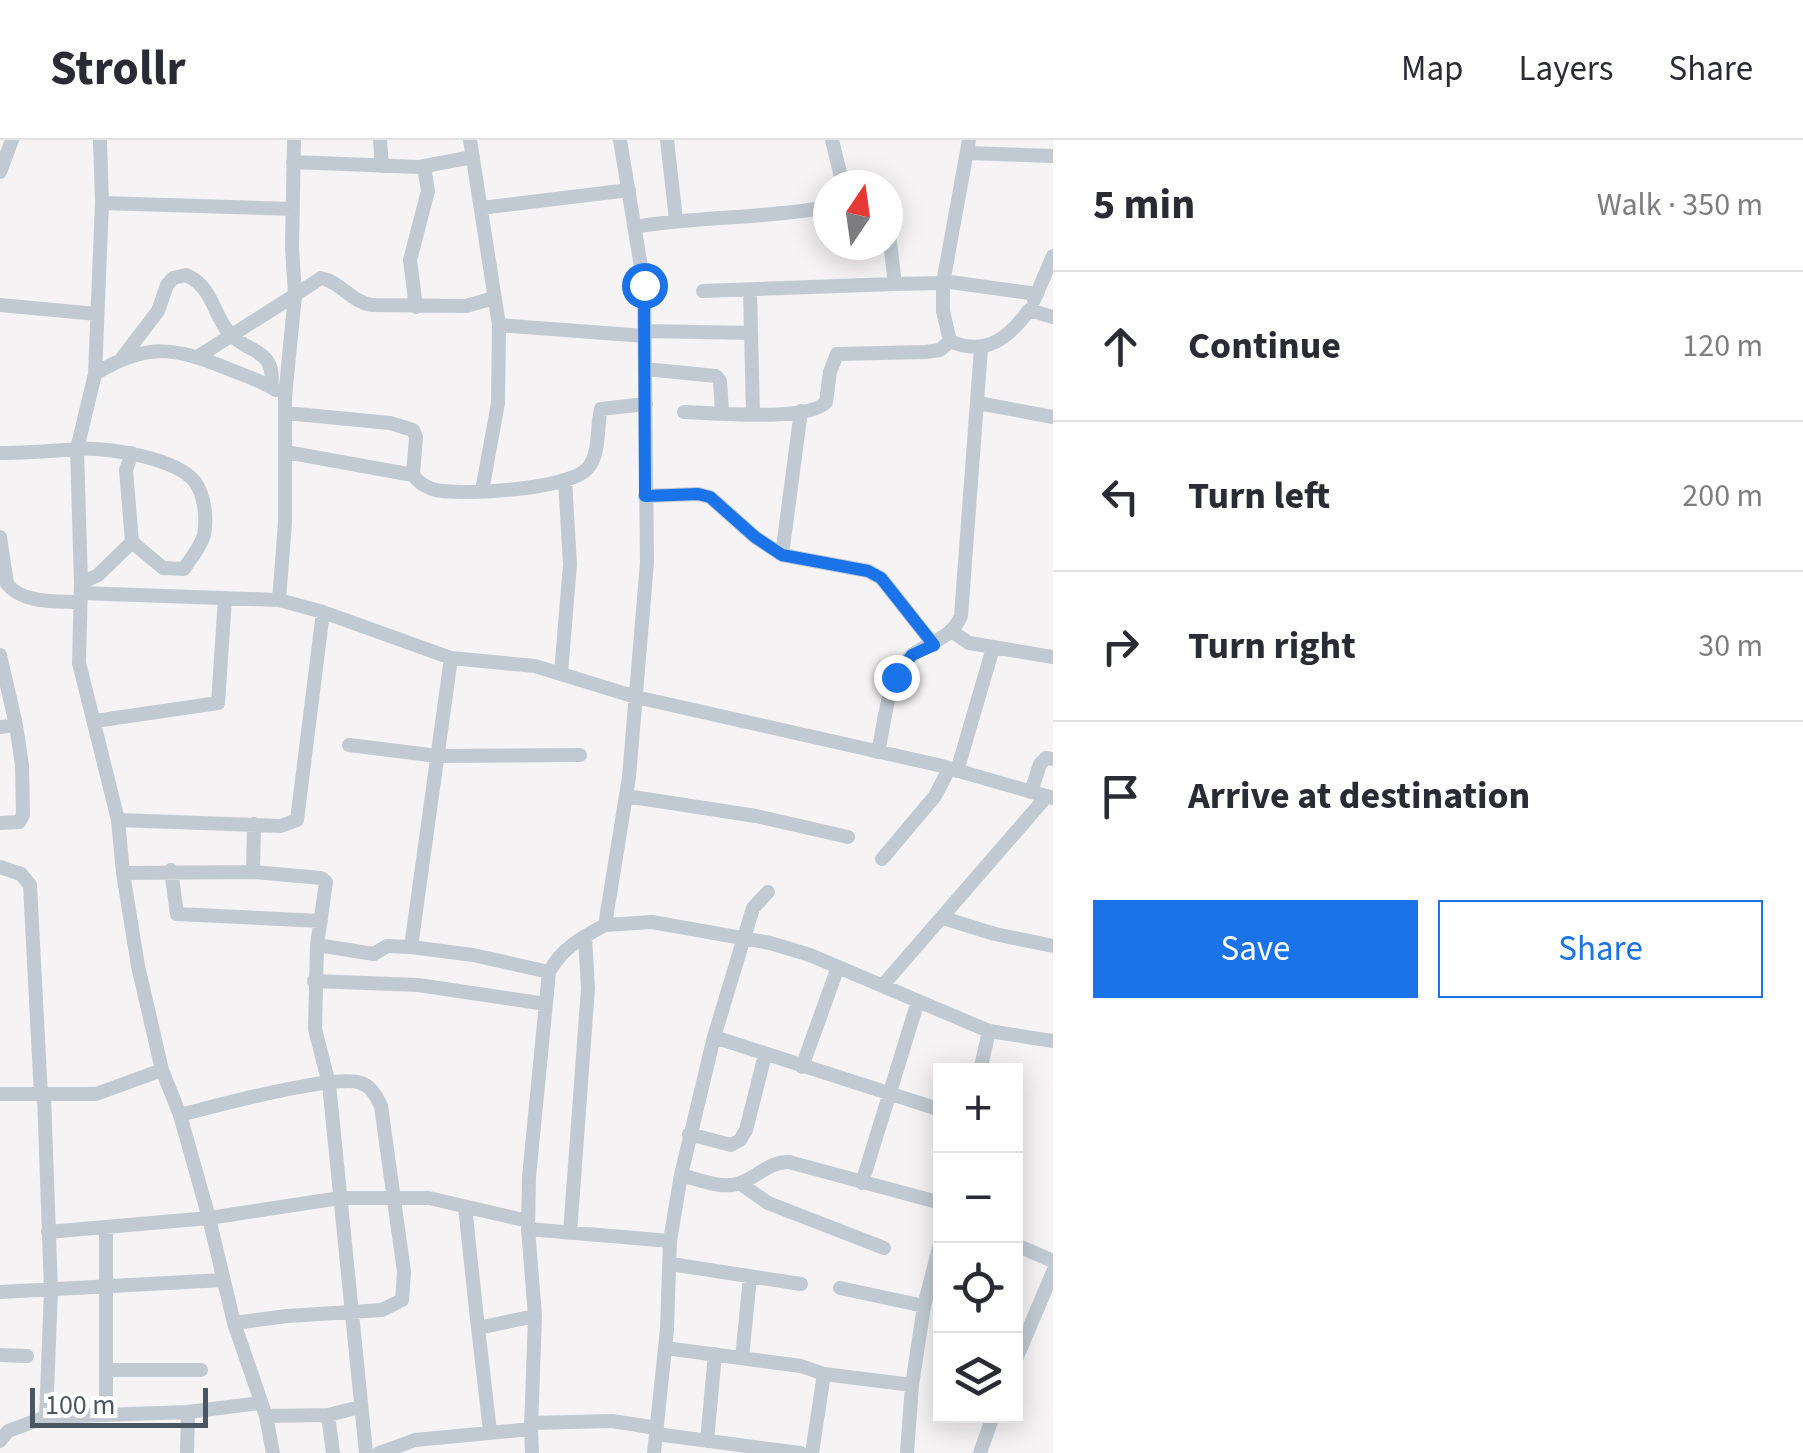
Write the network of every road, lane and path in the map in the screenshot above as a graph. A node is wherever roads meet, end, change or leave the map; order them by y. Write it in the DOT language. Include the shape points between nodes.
graph roads {
  1 [pos="12,140"];
  2 [pos="100,140"];
  3 [pos="294,140"];
  4 [pos="380,140"];
  5 [pos="472,140"];
  6 [pos="620,140"];
  7 [pos="666,140"];
  8 [pos="832,140"];
  9 [pos="968,146"];
  10 [pos="1053,156"];
  11 [pos="473,157"];
  12 [pos="293,162"];
  13 [pos="382,166"];
  14 [pos="424,167"];
  15 [pos="0,169"];
  16 [pos="839,170"];
  17 [pos="629,190"];
  18 [pos="102,203"];
  19 [pos="292,208"];
  20 [pos="481,208"];
  21 [pos="813,209"];
  22 [pos="676,220"];
  23 [pos="634,227"];
  24 [pos="1053,256"];
  25 [pos="892,260"];
  26 [pos="943,282"];
  27 [pos="895,284"];
  28 [pos="750,290"];
  29 [pos="703,291"];
  30 [pos="1037,294"];
  31 [pos="294,295"];
  32 [pos="494,298"];
  33 [pos="0,305"];
  34 [pos="416,306"];
  35 [pos="1029,310"];
  36 [pos="98,314"];
  37 [pos="1053,317"];
  38 [pos="498,325"];
  39 [pos="645,333"];
  40 [pos="751,333"];
  41 [pos="230,335"];
  42 [pos="950,341"];
  43 [pos="982,348"];
  44 [pos="199,356"];
  45 [pos="122,358"];
  46 [pos="645,369"];
  47 [pos="95,374"];
  48 [pos="271,386"];
  49 [pos="978,403"];
  50 [pos="646,404"];
  51 [pos="286,405"];
  52 [pos="801,411"];
  53 [pos="684,412"];
  54 [pos="722,414"];
  55 [pos="753,414"];
  56 [pos="1053,417"];
  57 [pos="77,449"];
  58 [pos="286,452"];
  59 [pos="0,453"];
  60 [pos="132,453"];
  61 [pos="413,476"];
  62 [pos="565,480"];
  63 [pos="482,492"];
  64 [pos="645,496"];
  65 [pos="0,538"];
  66 [pos="132,542"];
  67 [pos="782,555"];
  68 [pos="81,593"];
  69 [pos="225,598"];
  70 [pos="279,600"];
  71 [pos="322,612"];
  72 [pos="950,631"];
  73 [pos="934,645"];
  74 [pos="993,648"];
  75 [pos="0,655"];
  76 [pos="1053,657"];
  77 [pos="452,658"];
  78 [pos="561,673"];
  79 [pos="636,697"];
  80 [pos="95,721"];
  81 [pos="8,726"];
  82 [pos="348,745"];
  83 [pos="878,752"];
  84 [pos="580,755"];
  85 [pos="438,756"];
  86 [pos="1053,759"];
  87 [pos="953,770"];
  88 [pos="1030,792"];
  89 [pos="626,796"];
  90 [pos="1050,796"];
  91 [pos="118,820"];
  92 [pos="0,823"];
  93 [pos="254,824"];
  94 [pos="848,837"];
  95 [pos="882,859"];
  96 [pos="0,868"];
  97 [pos="171,870"];
  98 [pos="254,872"];
  99 [pos="122,873"];
  100 [pos="768,892"];
  101 [pos="943,918"];
  102 [pos="321,920"];
  103 [pos="605,925"];
  104 [pos="585,936"];
  105 [pos="745,939"];
  106 [pos="317,945"];
  107 [pos="1053,946"];
  108 [pos="411,947"];
  109 [pos="838,966"];
  110 [pos="549,972"];
  111 [pos="314,981"];
  112 [pos="883,985"];
  113 [pos="918,1001"];
  114 [pos="546,1004"];
  115 [pos="989,1031"];
  116 [pos="714,1037"];
  117 [pos="1053,1041"];
  118 [pos="765,1054"];
  119 [pos="982,1063"];
  120 [pos="802,1067"];
  121 [pos="162,1070"];
  122 [pos="329,1084"];
  123 [pos="0,1094"];
  124 [pos="887,1094"];
  125 [pos="42,1096"];
  126 [pos="933,1108"];
  127 [pos="180,1115"];
  128 [pos="689,1134"];
  129 [pos="680,1176"];
  130 [pos="862,1183"];
  131 [pos="741,1184"];
  132 [pos="340,1198"];
  133 [pos="394,1198"];
  134 [pos="933,1201"];
  135 [pos="465,1207"];
  136 [pos="209,1218"];
  137 [pos="528,1225"];
  138 [pos="106,1227"];
  139 [pos="48,1232"];
  140 [pos="570,1233"];
  141 [pos="670,1241"];
  142 [pos="939,1243"];
  143 [pos="884,1248"];
  144 [pos="1023,1248"];
  145 [pos="1053,1261"];
  146 [pos="670,1264"];
  147 [pos="1053,1272"];
  148 [pos="750,1276"];
  149 [pos="223,1280"];
  150 [pos="801,1284"];
  151 [pos="107,1287"];
  152 [pos="840,1288"];
  153 [pos="51,1290"];
  154 [pos="0,1292"];
  155 [pos="924,1306"];
  156 [pos="351,1312"];
  157 [pos="535,1316"];
  158 [pos="234,1323"];
  159 [pos="478,1328"];
  160 [pos="1023,1343"];
  161 [pos="665,1348"];
  162 [pos="715,1354"];
  163 [pos="0,1356"];
  164 [pos="27,1356"];
  165 [pos="742,1358"];
  166 [pos="106,1370"];
  167 [pos="201,1370"];
  168 [pos="824,1374"];
  169 [pos="912,1385"];
  170 [pos="360,1407"];
  171 [pos="263,1409"];
  172 [pos="188,1412"];
  173 [pos="106,1415"];
  174 [pos="328,1415"];
  175 [pos="46,1417"];
  176 [pos="991,1423"];
  177 [pos="531,1426"];
  178 [pos="490,1431"];
  179 [pos="657,1431"];
  180 [pos="707,1440"];
  181 [pos="0,1441"];
  182 [pos="738,1449"];
  183 [pos="187,1453"];
  184 [pos="273,1453"];
  185 [pos="333,1453"];
  186 [pos="366,1453"];
  187 [pos="379,1453"];
  188 [pos="532,1453"];
  189 [pos="654,1453"];
  190 [pos="800,1453"];
  191 [pos="812,1453"];
  192 [pos="907,1453"];
  193 [pos="980,1453"];
  1 -- 15 [label="street"];
  2 -- 18 [label="street"];
  3 -- 12 [label="street"];
  4 -- 13 [label="street"];
  5 -- 11 [label="street"];
  6 -- 17 [label="street"];
  7 -- 22 [label="street"];
  8 -- 16 [label="street"];
  9 -- 10 [label="street"];
  9 -- 26 [label="street"];
  11 -- 14 [label="street"];
  11 -- 20 [label="street"];
  12 -- 13 [label="street"];
  12 -- 19 [label="street"];
  13 -- 14 [label="street"];
  14 -- 34 [label="street" via="428,192 410,260"];
  17 -- 20 [label="street"];
  17 -- 23 [label="street"];
  18 -- 19 [label="street"];
  18 -- 36 [label="street"];
  19 -- 31 [label="street"];
  20 -- 32 [label="street"];
  21 -- 22 [label="street"];
  22 -- 23 [label="street"];
  23 -- 39 [label="street"];
  24 -- 30 [label="street"];
  25 -- 27 [label="street"];
  26 -- 27 [label="street"];
  26 -- 30 [label="street"];
  26 -- 42 [label="street"];
  27 -- 28 [label="street"];
  28 -- 29 [label="street"];
  28 -- 40 [label="street"];
  30 -- 35 [label="street"];
  31 -- 34 [label="street" via="321,278 365,304"];
  31 -- 41 [label="street"];
  31 -- 51 [label="street"];
  32 -- 34 [label="street" via="466,306"];
  32 -- 38 [label="street"];
  33 -- 36 [label="street"];
  35 -- 37 [label="street"];
  35 -- 43 [label="street"];
  36 -- 47 [label="street"];
  38 -- 39 [label="street"];
  38 -- 63 [label="street" via="498,404"];
  39 -- 40 [label="street"];
  39 -- 46 [label="street"];
  40 -- 55 [label="street"];
  41 -- 44 [label="street"];
  41 -- 45 [label="street" via="206,289 181,275 167,285 158,310"];
  41 -- 48 [label="street" via="258,350 269,364"];
  42 -- 43 [label="street"];
  42 -- 52 [label="street" via="926,352 837,354 823,407"];
  43 -- 49 [label="street"];
  44 -- 45 [label="street" via="151,350"];
  44 -- 48 [label="street"];
  45 -- 47 [label="street"];
  46 -- 50 [label="street"];
  46 -- 54 [label="street" via="716,376"];
  47 -- 57 [label="street"];
  48 -- 51 [label="street"];
  49 -- 56 [label="street"];
  49 -- 72 [label="street" via="963,605"];
  50 -- 62 [label="street" via="601,409 594,458 583,473"];
  50 -- 64 [label="street"];
  51 -- 58 [label="street"];
  51 -- 61 [label="street" via="413,430"];
  52 -- 55 [label="street"];
  52 -- 67 [label="street"];
  53 -- 54 [label="street"];
  54 -- 55 [label="street"];
  57 -- 59 [label="street"];
  57 -- 60 [label="street"];
  57 -- 68 [label="street"];
  58 -- 61 [label="street"];
  58 -- 70 [label="street"];
  60 -- 66 [label="street" via="126,470"];
  60 -- 66 [label="street" via="194,479 204,505 204,536 184,569 163,568"];
  61 -- 63 [label="street" via="434,490"];
  62 -- 63 [label="street"];
  62 -- 78 [label="street" via="570,564"];
  64 -- 67 [label="street" via="710,497"];
  64 -- 79 [label="street"];
  65 -- 68 [label="street" via="11,590 36,598"];
  66 -- 68 [label="street"];
  67 -- 73 [label="street" via="881,578"];
  68 -- 69 [label="street"];
  68 -- 80 [label="street" via="79,664"];
  69 -- 70 [label="street"];
  69 -- 80 [label="street" via="218,703"];
  70 -- 71 [label="street"];
  71 -- 77 [label="street"];
  71 -- 93 [label="street" via="297,820"];
  72 -- 73 [label="street"];
  72 -- 74 [label="street"];
  73 -- 83 [label="street" via="912,655 896,677"];
  74 -- 76 [label="street"];
  74 -- 87 [label="street"];
  75 -- 81 [label="street"];
  77 -- 78 [label="street"];
  77 -- 85 [label="street"];
  78 -- 79 [label="street"];
  79 -- 83 [label="street"];
  79 -- 89 [label="street"];
  80 -- 91 [label="street"];
  81 -- 92 [label="street" via="22,765 23,815 19,822"];
  82 -- 85 [label="street"];
  83 -- 87 [label="street"];
  84 -- 85 [label="street"];
  85 -- 108 [label="street"];
  86 -- 88 [label="street" via="1040,764"];
  87 -- 88 [label="street"];
  87 -- 95 [label="street"];
  88 -- 90 [label="street"];
  89 -- 94 [label="street"];
  89 -- 103 [label="street"];
  90 -- 101 [label="street"];
  91 -- 93 [label="street"];
  91 -- 99 [label="street"];
  93 -- 98 [label="street"];
  96 -- 125 [label="street" via="21,874 30,885"];
  97 -- 98 [label="street"];
  97 -- 99 [label="street"];
  97 -- 102 [label="street" via="176,914"];
  98 -- 102 [label="street" via="324,879"];
  99 -- 121 [label="street"];
  100 -- 105 [label="street" via="753,908"];
  101 -- 107 [label="street"];
  101 -- 112 [label="street"];
  102 -- 106 [label="street"];
  103 -- 104 [label="street"];
  103 -- 105 [label="street" via="645,921"];
  104 -- 110 [label="street"];
  104 -- 140 [label="street" via="588,988"];
  105 -- 109 [label="street"];
  105 -- 116 [label="street"];
  106 -- 108 [label="street" via="374,954 388,946"];
  106 -- 111 [label="street"];
  108 -- 110 [label="street"];
  109 -- 112 [label="street"];
  109 -- 120 [label="street"];
  110 -- 114 [label="street"];
  111 -- 114 [label="street" via="418,985"];
  111 -- 122 [label="street" via="315,1029"];
  112 -- 113 [label="street"];
  113 -- 115 [label="street"];
  113 -- 124 [label="street"];
  114 -- 137 [label="street"];
  115 -- 117 [label="street"];
  115 -- 119 [label="street"];
  116 -- 118 [label="street"];
  116 -- 128 [label="street"];
  118 -- 120 [label="street"];
  118 -- 128 [label="street" via="740,1140 731,1145"];
  120 -- 124 [label="street"];
  121 -- 125 [label="street" via="96,1094"];
  121 -- 127 [label="street"];
  122 -- 127 [label="street"];
  122 -- 132 [label="street"];
  122 -- 133 [label="street" via="355,1081 377,1097"];
  123 -- 125 [label="street"];
  124 -- 126 [label="street"];
  124 -- 130 [label="street"];
  125 -- 139 [label="street"];
  127 -- 136 [label="street"];
  128 -- 129 [label="street"];
  129 -- 131 [label="street"];
  129 -- 141 [label="street"];
  130 -- 131 [label="street" via="775,1162"];
  130 -- 134 [label="street"];
  131 -- 143 [label="street" via="768,1203"];
  132 -- 133 [label="street"];
  132 -- 136 [label="street"];
  132 -- 156 [label="street"];
  133 -- 135 [label="street"];
  133 -- 156 [label="street" via="402,1300 382,1310"];
  135 -- 137 [label="street"];
  135 -- 159 [label="street"];
  136 -- 138 [label="street"];
  136 -- 149 [label="street"];
  137 -- 140 [label="street"];
  137 -- 157 [label="street"];
  138 -- 139 [label="street"];
  138 -- 151 [label="street"];
  139 -- 153 [label="street"];
  140 -- 141 [label="street"];
  141 -- 146 [label="street"];
  142 -- 155 [label="street"];
  144 -- 145 [label="street"];
  146 -- 148 [label="street"];
  146 -- 161 [label="street"];
  147 -- 160 [label="street"];
  148 -- 150 [label="street"];
  148 -- 165 [label="street"];
  149 -- 151 [label="street"];
  149 -- 158 [label="street"];
  151 -- 153 [label="street"];
  151 -- 166 [label="street"];
  152 -- 155 [label="street"];
  153 -- 154 [label="street"];
  153 -- 175 [label="street"];
  155 -- 169 [label="street"];
  156 -- 158 [label="street"];
  156 -- 170 [label="street"];
  157 -- 159 [label="street"];
  157 -- 177 [label="street"];
  158 -- 171 [label="street"];
  159 -- 178 [label="street"];
  161 -- 162 [label="street"];
  161 -- 179 [label="street"];
  162 -- 165 [label="street"];
  162 -- 180 [label="street"];
  163 -- 164 [label="street"];
  165 -- 168 [label="street"];
  166 -- 167 [label="street"];
  166 -- 173 [label="street"];
  168 -- 169 [label="street"];
  168 -- 191 [label="street"];
  169 -- 192 [label="street"];
  170 -- 174 [label="street"];
  170 -- 186 [label="street"];
  171 -- 172 [label="street"];
  171 -- 174 [label="street"];
  171 -- 184 [label="street"];
  172 -- 173 [label="street"];
  172 -- 183 [label="street"];
  173 -- 175 [label="street"];
  174 -- 185 [label="street"];
  175 -- 181 [label="street" via="8,1431"];
  176 -- 193 [label="street"];
  177 -- 178 [label="street"];
  177 -- 179 [label="street" via="612,1421"];
  177 -- 188 [label="street"];
  178 -- 187 [label="street" via="415,1440"];
  179 -- 180 [label="street"];
  179 -- 189 [label="street"];
  180 -- 182 [label="street"];
  182 -- 190 [label="street"];
}
